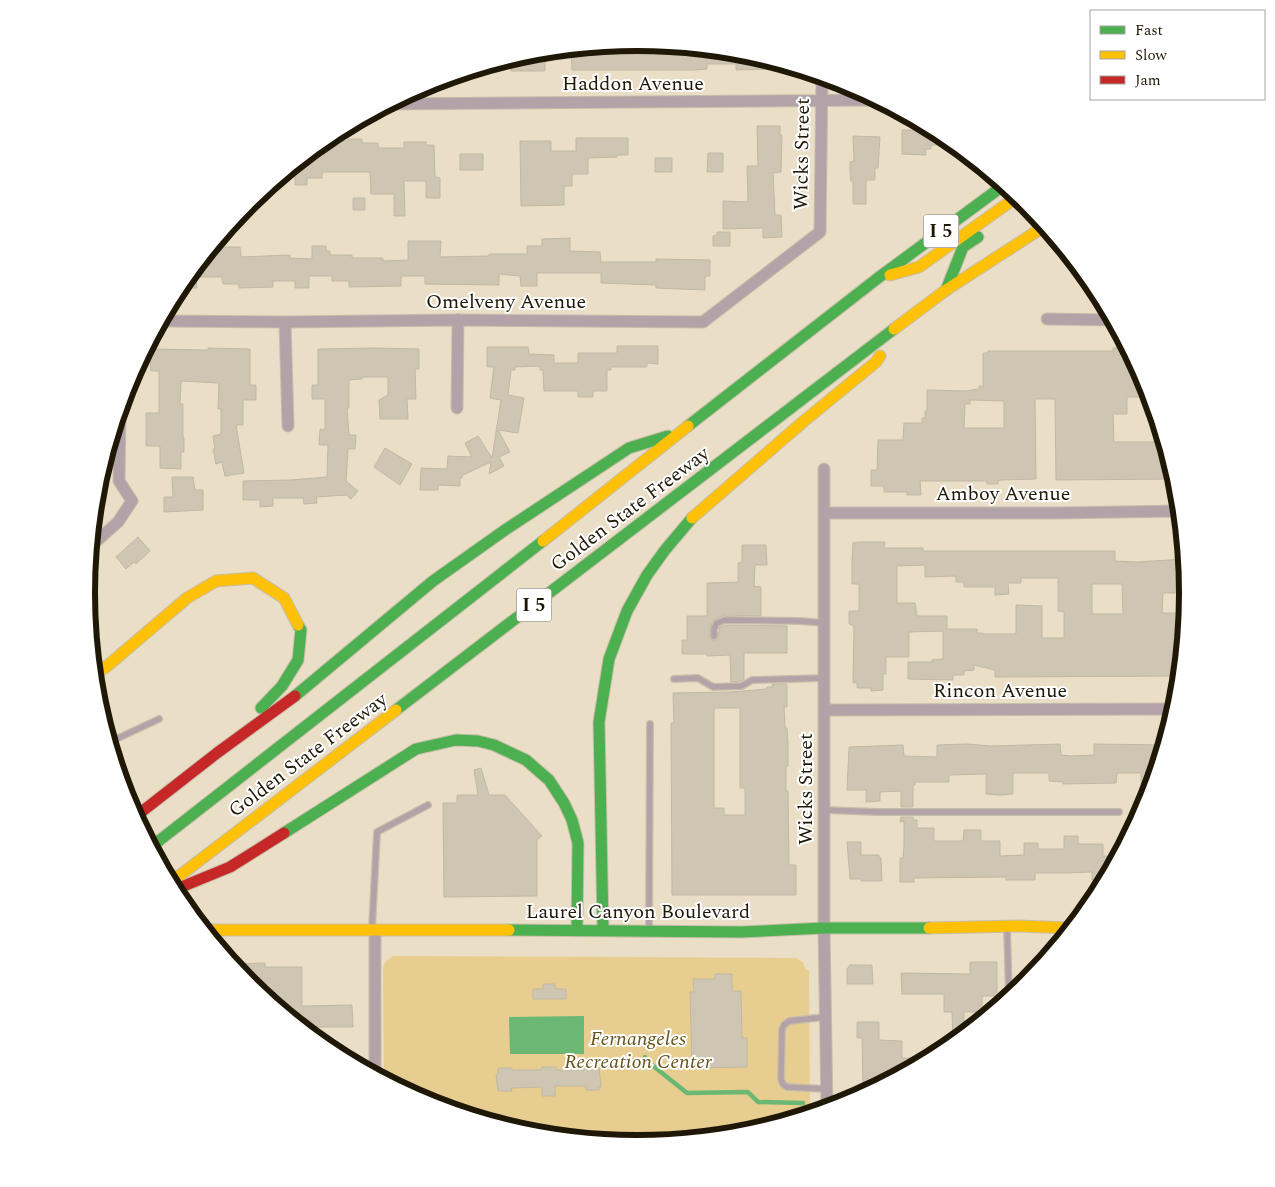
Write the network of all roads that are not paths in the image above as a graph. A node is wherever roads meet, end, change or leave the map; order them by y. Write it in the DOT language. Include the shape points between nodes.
graph roads {
  1 [pos="822,84"];
  2 [pos="862,100"];
  3 [pos="822,101"];
  4 [pos="405,104"];
  5 [pos="998,189"];
  6 [pos="1011,201"];
  7 [pos="1019,208"];
  8 [pos="1039,230"];
  9 [pos="820,232"];
  10 [pos="878,278"];
  11 [pos="946,290"];
  12 [pos="1047,319"];
  13 [pos="458,320"];
  14 [pos="1106,320"];
  15 [pos="169,321"];
  16 [pos="285,322"];
  17 [pos="898,327"];
  18 [pos="457,408"];
  19 [pos="288,426"];
  20 [pos="680,432"];
  21 [pos="120,434"];
  22 [pos="824,469"];
  23 [pos="1173,511"];
  24 [pos="825,513"];
  25 [pos="98,540"];
  26 [pos="825,623"];
  27 [pos="714,636"];
  28 [pos="101,670"];
  29 [pos="825,678"];
  30 [pos="674,679"];
  31 [pos="1167,709"];
  32 [pos="825,710"];
  33 [pos="159,719"];
  34 [pos="650,724"];
  35 [pos="116,739"];
  36 [pos="217,753"];
  37 [pos="428,805"];
  38 [pos="824,810"];
  39 [pos="142,812"];
  40 [pos="1119,812"];
  41 [pos="156,843"];
  42 [pos="176,878"];
  43 [pos="182,887"];
  44 [pos="1007,926"];
  45 [pos="824,928"];
  46 [pos="212,930"];
  47 [pos="373,930"];
  48 [pos="577,930"];
  49 [pos="603,930"];
  50 [pos="649,931"];
  51 [pos="1062,931"];
  52 [pos="1009,988"];
  53 [pos="826,1017"];
  54 [pos="375,1068"];
  55 [pos="826,1089"];
  56 [pos="827,1101"];
  1 -- 3 [label="street, Wicks Street"];
  2 -- 3 [label="street, Haddon Avenue"];
  3 -- 4 [label="street, Haddon Avenue"];
  3 -- 9 [label="street, Wicks Street"];
  5 -- 10 [label="main road, Golden State Freeway / I 5"];
  6 -- 10 [label="main road" via="919,267"];
  7 -- 11 [label="main road" via="964,247"];
  8 -- 11 [label="main road, Golden State Freeway / I 5"];
  9 -- 13 [label="street, Omelveny Avenue" via="703,322"];
  10 -- 20 [label="main road, Golden State Freeway / I 5"];
  11 -- 17 [label="main road, Golden State Freeway / I 5"];
  12 -- 14 [label="street"];
  13 -- 16 [label="street, Omelveny Avenue"];
  13 -- 18 [label="street"];
  15 -- 16 [label="street, Omelveny Avenue"];
  16 -- 19 [label="street"];
  17 -- 42 [label="main road, Golden State Freeway / I 5"];
  17 -- 49 [label="main road" via="876,362 694,516 647,575 628,611 609,659 599,722"];
  20 -- 36 [label="main road" via="629,448 505,530 433,581 306,688"];
  20 -- 41 [label="main road, Golden State Freeway / I 5"];
  21 -- 25 [label="street" via="119,481 132,501 118,522"];
  22 -- 24 [label="street, Wicks Street"];
  23 -- 24 [label="street, Amboy Avenue"];
  24 -- 26 [label="street, Wicks Street"];
  26 -- 27 [label="lane" via="725,620 717,623"];
  26 -- 29 [label="street, Wicks Street"];
  28 -- 36 [label="main road" via="187,598 216,581 253,578 284,598 301,630 298,660 282,686"];
  29 -- 30 [label="lane" via="752,680 735,687 713,687 698,678"];
  29 -- 32 [label="street, Wicks Street"];
  31 -- 32 [label="street, Rincon Avenue"];
  32 -- 38 [label="street, Wicks Street"];
  33 -- 35 [label="lane"];
  34 -- 50 [label="lane"];
  36 -- 39 [label="main road"];
  37 -- 47 [label="lane" via="377,832"];
  38 -- 40 [label="lane"];
  38 -- 45 [label="street, Wicks Street"];
  43 -- 48 [label="main road" via="230,868 416,749 456,740 478,741 526,760 549,780 564,803 578,843"];
  44 -- 45 [label="main road, Laurel Canyon Boulevard"];
  44 -- 51 [label="main road, Laurel Canyon Boulevard"];
  44 -- 52 [label="lane"];
  45 -- 50 [label="main road, Laurel Canyon Boulevard" via="741,932"];
  45 -- 53 [label="street, Wicks Street"];
  46 -- 47 [label="main road, Laurel Canyon Boulevard"];
  47 -- 48 [label="main road, Laurel Canyon Boulevard"];
  47 -- 54 [label="street"];
  48 -- 49 [label="main road, Laurel Canyon Boulevard"];
  49 -- 50 [label="main road, Laurel Canyon Boulevard"];
  53 -- 55 [label="street, Wicks Street"];
  53 -- 55 [label="lane" via="789,1021 784,1025 781,1079 788,1087"];
  55 -- 56 [label="street, Wicks Street"];
}
